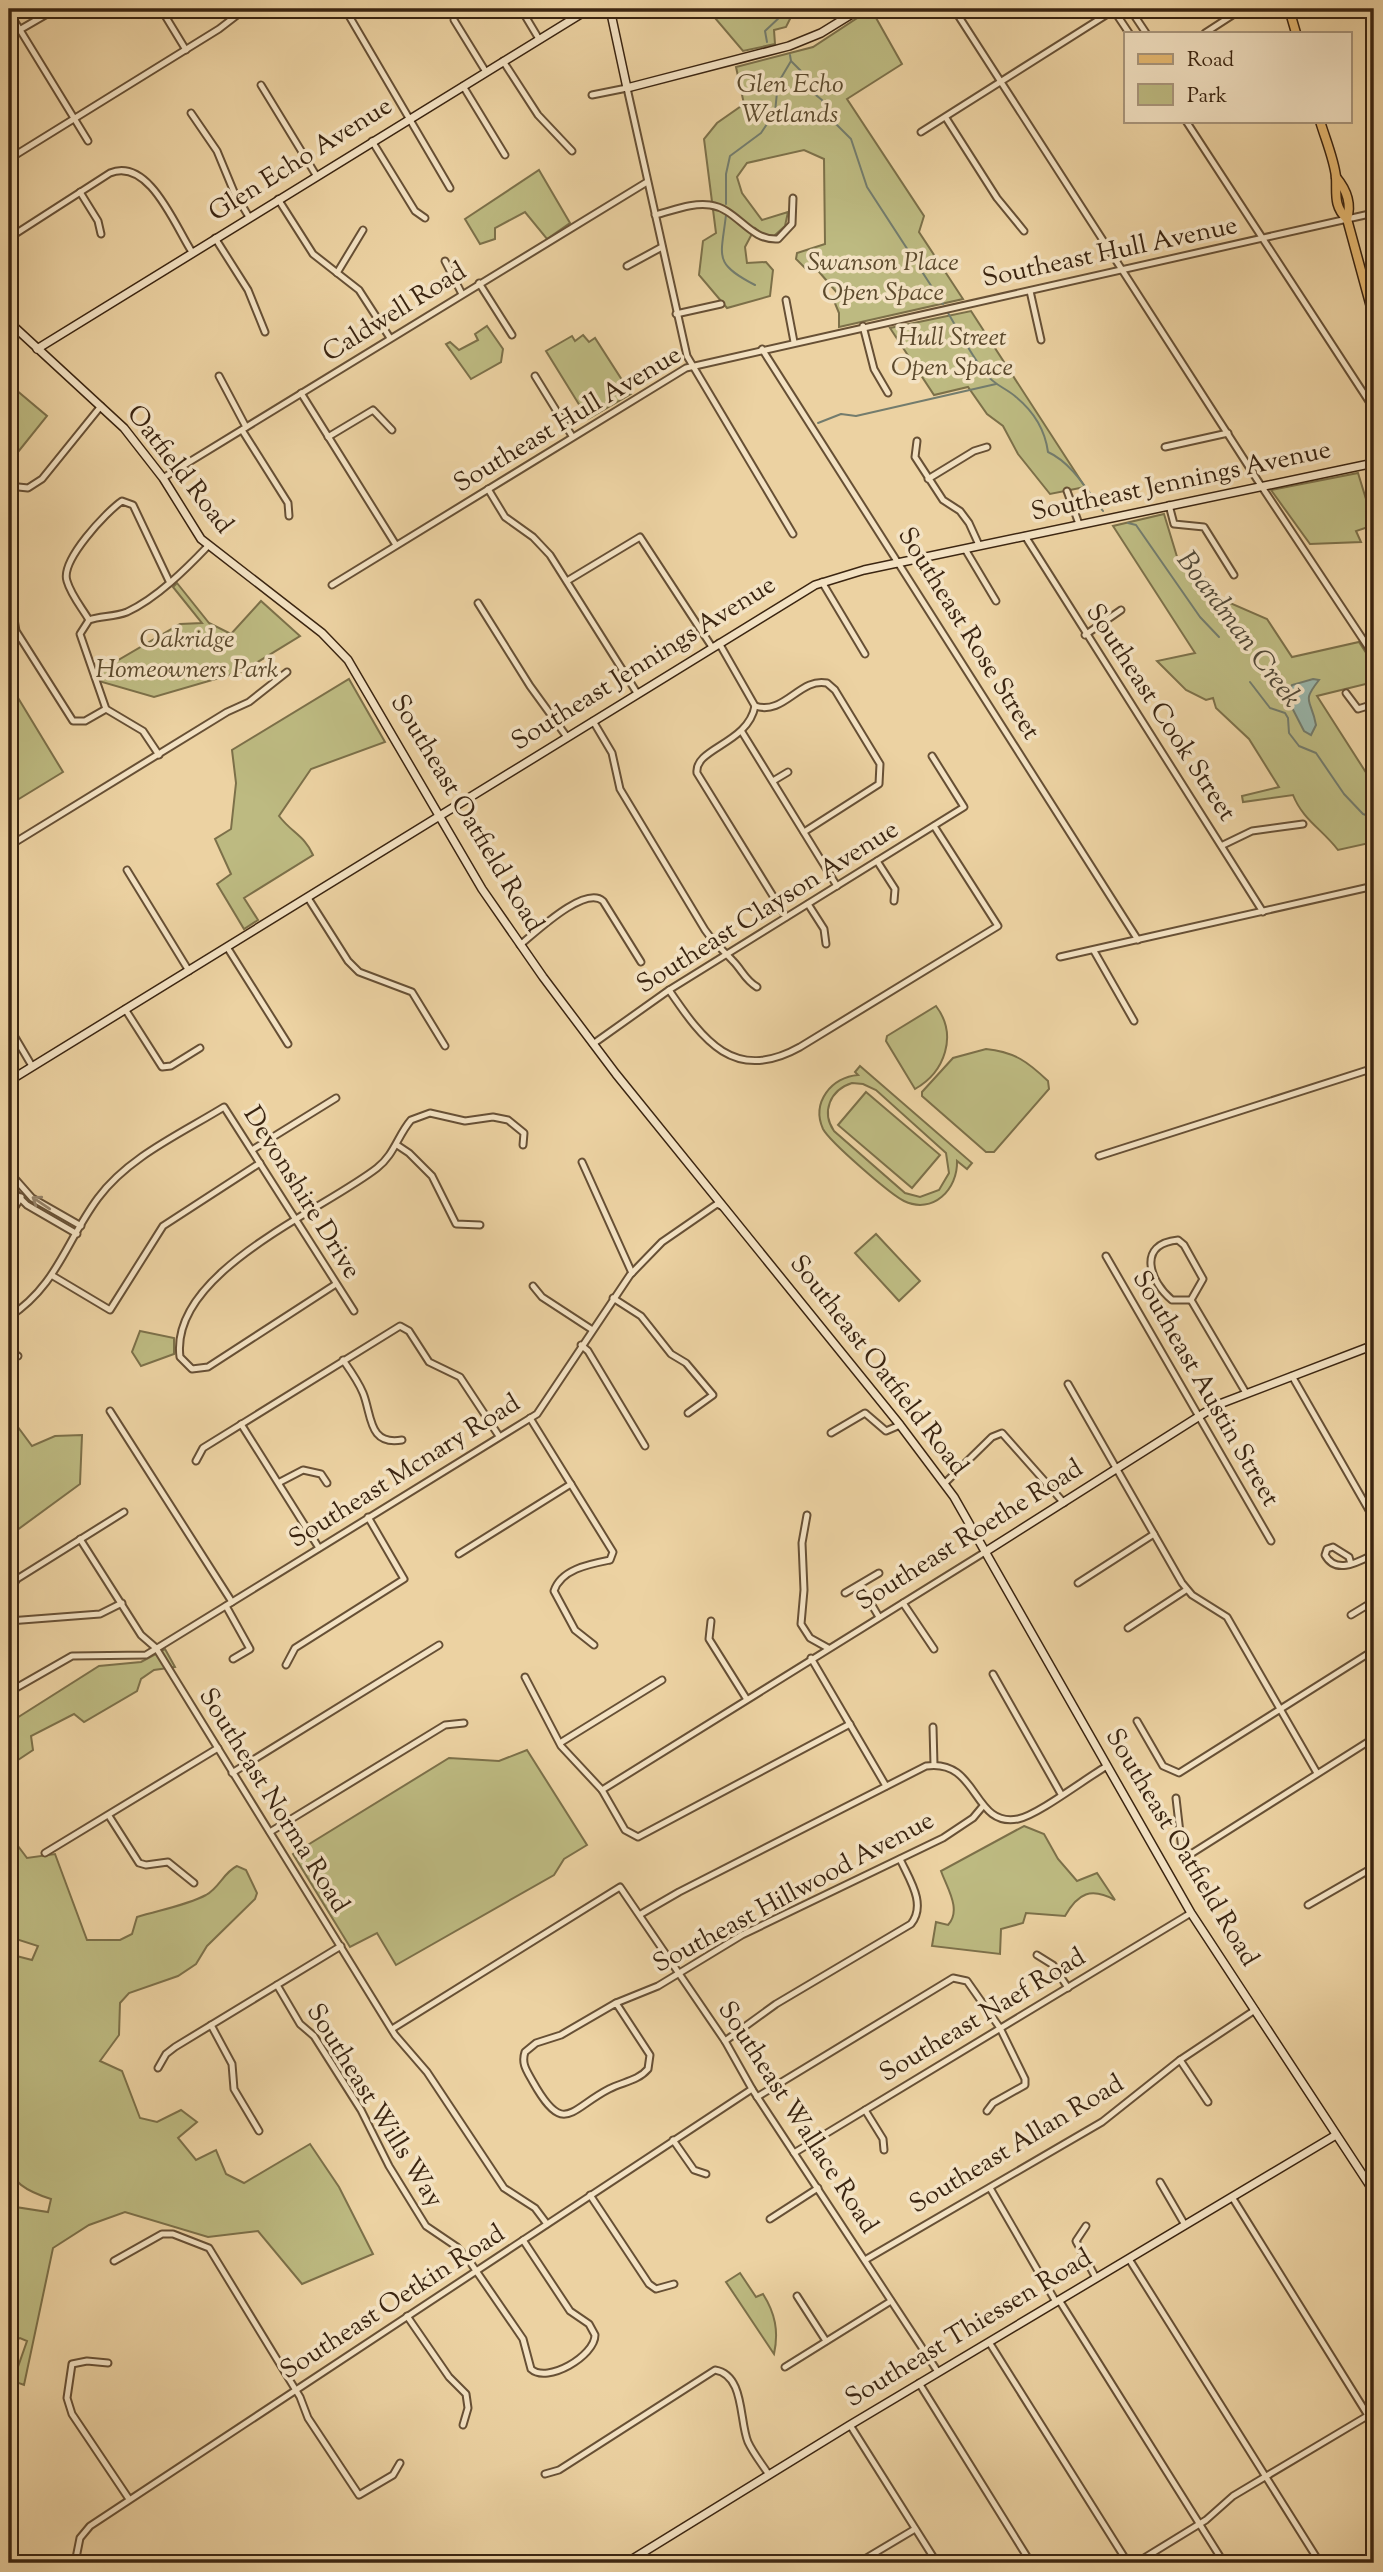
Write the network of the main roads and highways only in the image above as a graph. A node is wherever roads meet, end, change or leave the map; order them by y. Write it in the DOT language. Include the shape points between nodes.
graph roads {
  1 [pos="589,9"];
  2 [pos="610,9"];
  3 [pos="860,9"];
  4 [pos="1289,9"];
  5 [pos="1296,32"];
  6 [pos="1320,122"];
  7 [pos="1374,318"];
  8 [pos="9,322"];
  9 [pos="37,349"];
  10 [pos="1374,463"];
  11 [pos="291,609"];
  12 [pos="439,817"];
  13 [pos="9,1081"];
  14 [pos="1374,1346"];
  15 [pos="985,1552"];
  16 [pos="1336,2136"];
  17 [pos="1374,2192"];
  18 [pos="626,2563"];
  1 -- 9 [label="main road, Glen Echo Avenue"];
  2 -- 3 [label="main road" via="627,88 789,46"];
  4 -- 5 [label="main road"];
  6 -- 7 [label="main road" via="1336,177 1344,186 1350,209 1347,219"];
  8 -- 9 [label="main road, Oatfield Road"];
  9 -- 11 [label="main road, Oatfield Road" via="131,437 208,546"];
  10 -- 12 [label="main road, Southeast Jennings Avenue" via="822,582"];
  11 -- 12 [label="main road, Southeast Oatfield Road" via="348,660"];
  12 -- 13 [label="main road, Southeast Jennings Avenue"];
  12 -- 15 [label="main road, Southeast Oatfield Road" via="482,889 593,1044 900,1425 944,1483"];
  14 -- 15 [label="main road, Southeast Roethe Road" via="1246,1393 1199,1416"];
  15 -- 16 [label="main road, Southeast Oatfield Road" via="1191,1913"];
  16 -- 17 [label="main road, Southeast Oatfield Road"];
  16 -- 18 [label="main road, Southeast Thiessen Road"];
}
